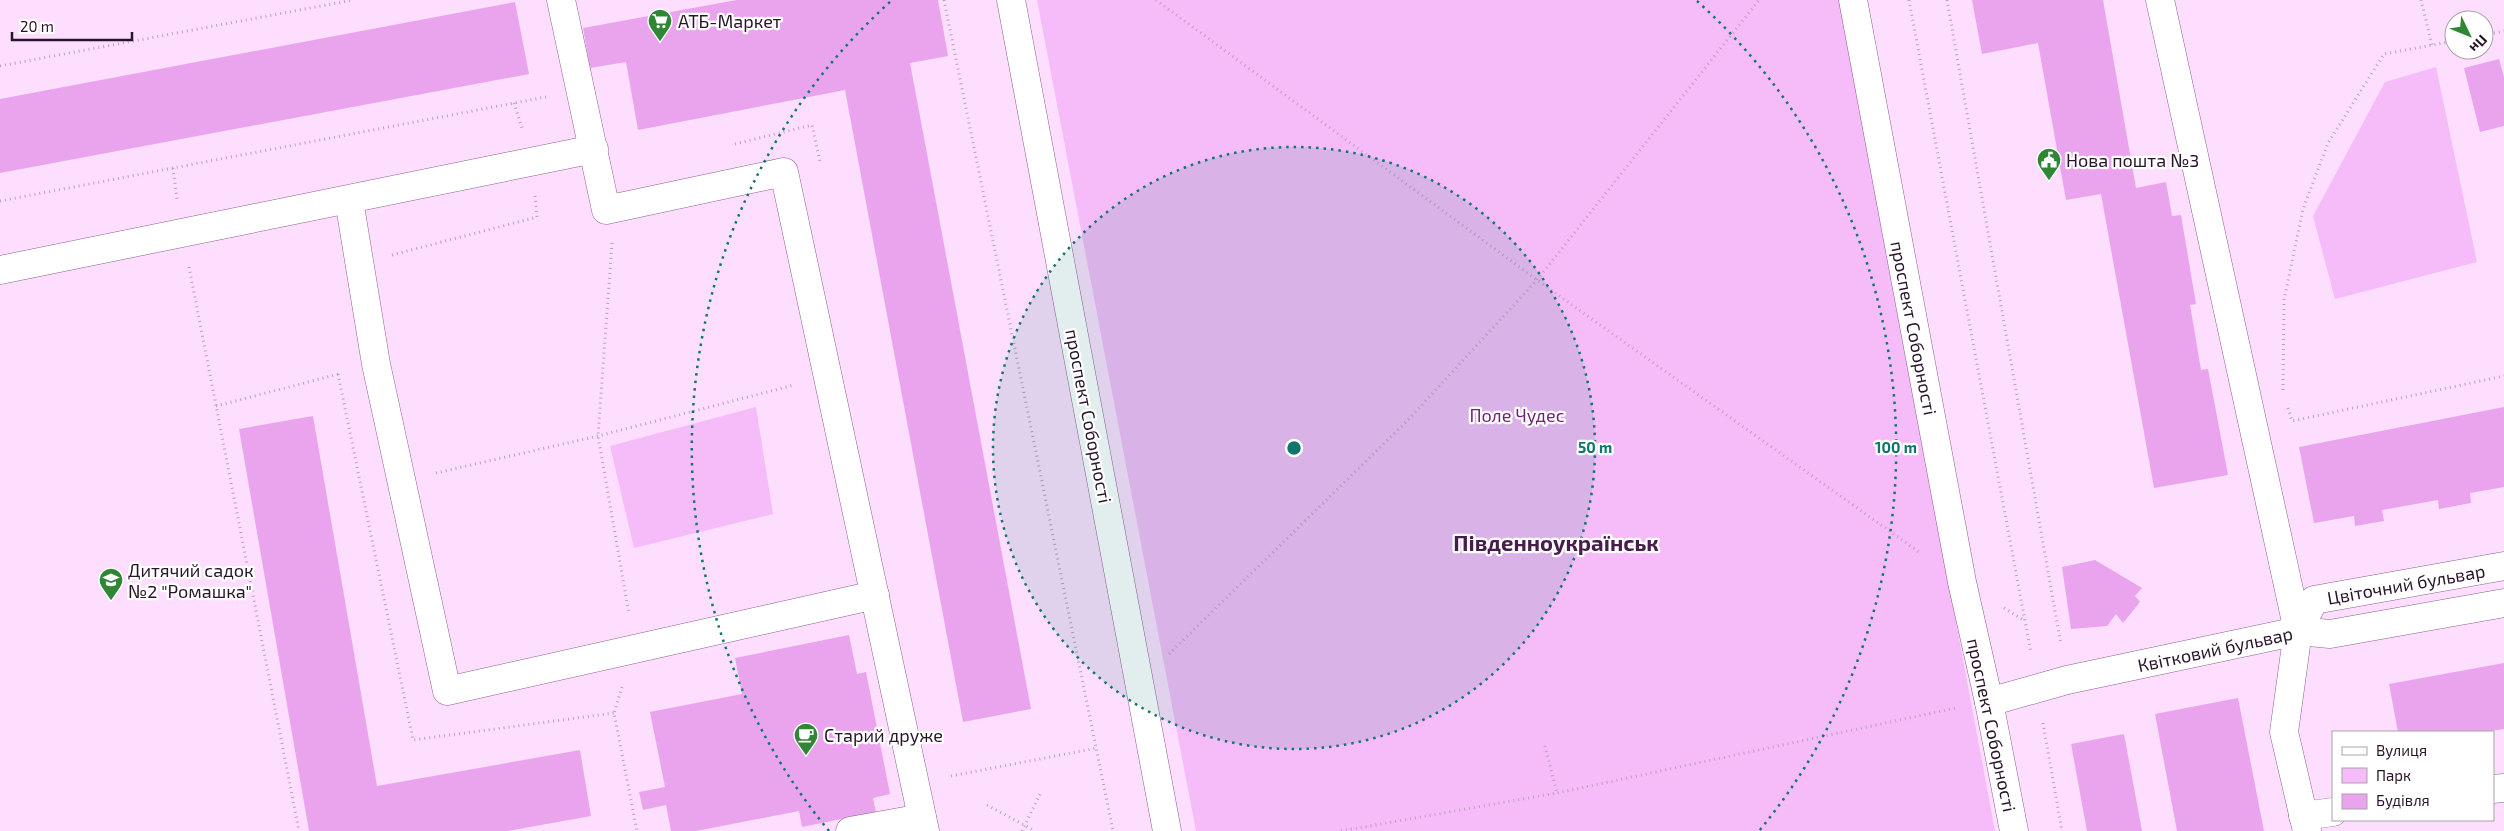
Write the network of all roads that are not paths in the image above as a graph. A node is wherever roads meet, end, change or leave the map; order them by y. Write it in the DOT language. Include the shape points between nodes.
graph roads {
  1 [pos="561,0"];
  2 [pos="1011,0"];
  3 [pos="1852,0"];
  4 [pos="2160,0"];
  5 [pos="594,149"];
  6 [pos="349,200"];
  7 [pos="0,270"];
  8 [pos="2504,566"];
  9 [pos="875,596"];
  10 [pos="2504,603"];
  11 [pos="2298,631"];
  12 [pos="1988,702"];
  13 [pos="2332,812"];
  14 [pos="923,824"];
  15 [pos="2305,824"];
  16 [pos="850,831"];
  17 [pos="1167,831"];
  18 [pos="2014,831"];
  1 -- 5 [label="street"];
  2 -- 17 [label="street, проспект Соборності"];
  3 -- 12 [label="street, проспект Соборності" via="1962,582"];
  4 -- 11 [label="street"];
  5 -- 6 [label="street"];
  5 -- 9 [label="street" via="606,210 784,172"];
  6 -- 7 [label="street"];
  6 -- 9 [label="street" via="376,364 448,691"];
  8 -- 11 [label="street, Цвіточний бульвар" via="2314,600"];
  9 -- 14 [label="street"];
  10 -- 11 [label="street, Квітковий бульвар" via="2330,634"];
  11 -- 12 [label="street, Квітковий бульвар" via="2067,680"];
  11 -- 15 [label="street" via="2284,732"];
  12 -- 18 [label="street, проспект Соборності"];
  13 -- 15 [label="street"];
  14 -- 16 [label="street"];
}
